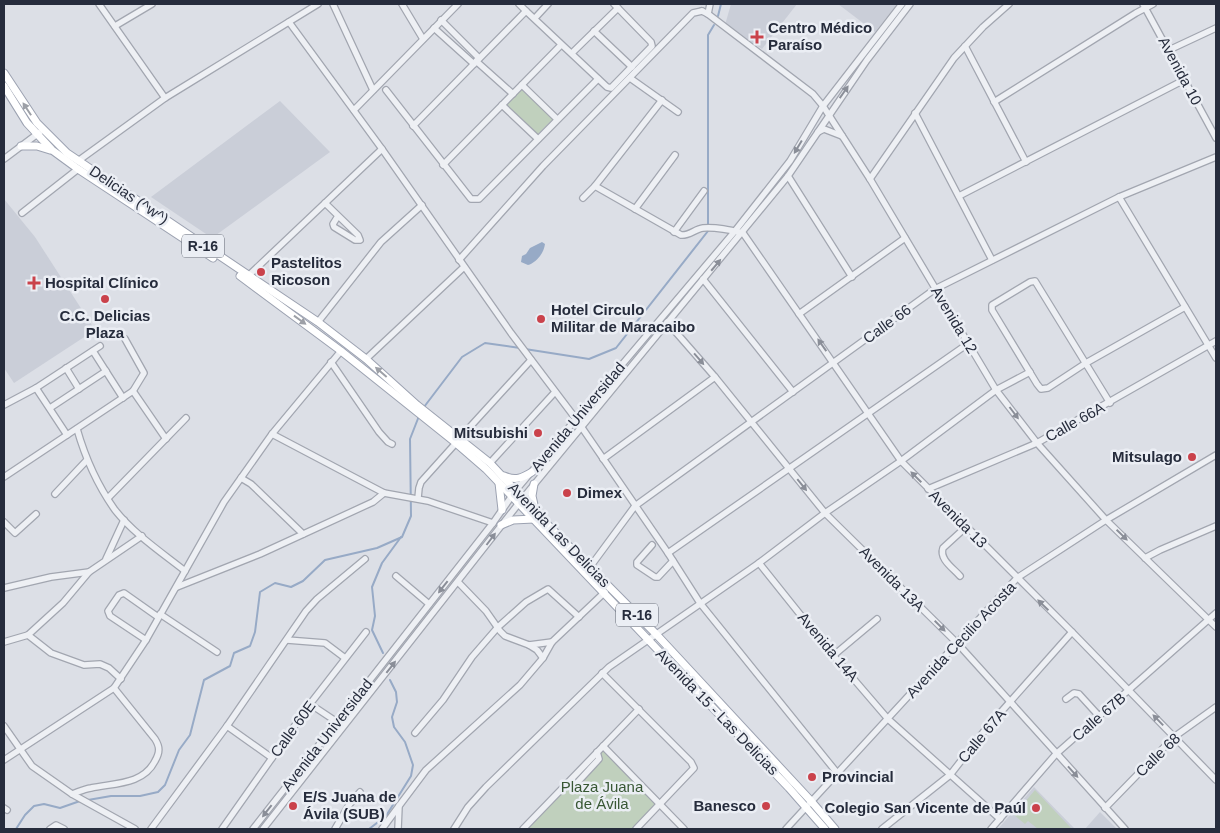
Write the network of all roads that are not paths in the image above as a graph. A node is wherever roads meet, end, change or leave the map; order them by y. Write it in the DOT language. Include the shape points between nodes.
graph roads {
  1 [pos="99,4"];
  2 [pos="318,4"];
  3 [pos="333,4"];
  4 [pos="402,4"];
  5 [pos="458,4"];
  6 [pos="519,4"];
  7 [pos="548,4"];
  8 [pos="703,4"];
  9 [pos="710,4"];
  10 [pos="902,4"];
  11 [pos="910,4"];
  12 [pos="1009,4"];
  13 [pos="1153,4"];
  14 [pos="148,5"];
  15 [pos="616,6"];
  16 [pos="1144,6"];
  17 [pos="526,11"];
  18 [pos="702,11"];
  19 [pos="708,14"];
  20 [pos="534,18"];
  21 [pos="441,20"];
  22 [pos="289,22"];
  23 [pos="115,26"];
  24 [pos="434,28"];
  25 [pos="1216,28"];
  26 [pos="594,31"];
  27 [pos="423,39"];
  28 [pos="561,45"];
  29 [pos="965,46"];
  30 [pos="1169,50"];
  31 [pos="572,53"];
  32 [pos="476,61"];
  33 [pos="632,67"];
  34 [pos="4,73"];
  35 [pos="630,78"];
  36 [pos="598,79"];
  37 [pos="1184,80"];
  38 [pos="522,85"];
  39 [pos="4,86"];
  40 [pos="373,90"];
  41 [pos="386,90"];
  42 [pos="513,94"];
  43 [pos="165,98"];
  44 [pos="662,100"];
  45 [pos="994,102"];
  46 [pos="502,105"];
  47 [pos="823,106"];
  48 [pos="354,110"];
  49 [pos="678,112"];
  50 [pos="915,113"];
  51 [pos="828,114"];
  52 [pos="557,119"];
  53 [pos="413,126"];
  54 [pos="42,130"];
  55 [pos="816,133"];
  56 [pos="36,135"];
  57 [pos="843,136"];
  58 [pos="1216,138"];
  59 [pos="538,139"];
  60 [pos="21,146"];
  61 [pos="382,149"];
  62 [pos="52,150"];
  63 [pos="675,155"];
  64 [pos="1216,157"];
  65 [pos="4,159"];
  66 [pos="78,161"];
  67 [pos="1026,162"];
  68 [pos="443,164"];
  69 [pos="78,169"];
  70 [pos="788,176"];
  71 [pos="870,179"];
  72 [pos="595,186"];
  73 [pos="704,191"];
  74 [pos="959,196"];
  75 [pos="1119,197"];
  76 [pos="584,198"];
  77 [pos="325,203"];
  78 [pos="422,205"];
  79 [pos="635,209"];
  80 [pos="22,213"];
  81 [pos="338,216"];
  82 [pos="735,231"];
  83 [pos="674,232"];
  84 [pos="743,233"];
  85 [pos="905,238"];
  86 [pos="459,260"];
  87 [pos="992,260"];
  88 [pos="464,267"];
  89 [pos="246,277"];
  90 [pos="852,277"];
  91 [pos="703,279"];
  92 [pos="935,289"];
  93 [pos="1185,307"];
  94 [pos="799,314"];
  95 [pos="318,322"];
  96 [pos="667,322"];
  97 [pos="125,339"];
  98 [pos="1216,341"];
  99 [pos="969,343"];
  100 [pos="1208,345"];
  101 [pos="100,346"];
  102 [pos="341,350"];
  103 [pos="93,351"];
  104 [pos="1216,358"];
  105 [pos="366,359"];
  106 [pos="531,359"];
  107 [pos="331,362"];
  108 [pos="834,363"];
  109 [pos="1086,363"];
  110 [pos="66,368"];
  111 [pos="106,371"];
  112 [pos="1030,372"];
  113 [pos="715,377"];
  114 [pos="36,388"];
  115 [pos="79,389"];
  116 [pos="996,390"];
  117 [pos="133,391"];
  118 [pos="555,392"];
  119 [pos="793,392"];
  120 [pos="123,398"];
  121 [pos="1110,403"];
  122 [pos="4,405"];
  123 [pos="415,407"];
  124 [pos="50,408"];
  125 [pos="867,415"];
  126 [pos="186,418"];
  127 [pos="576,419"];
  128 [pos="751,423"];
  129 [pos="580,427"];
  130 [pos="77,429"];
  131 [pos="67,434"];
  132 [pos="272,434"];
  133 [pos="166,439"];
  134 [pos="457,441"];
  135 [pos="1037,443"];
  136 [pos="392,444"];
  137 [pos="1216,455"];
  138 [pos="603,459"];
  139 [pos="87,460"];
  140 [pos="901,461"];
  141 [pos="490,463"];
  142 [pos="789,469"];
  143 [pos="532,472"];
  144 [pos="4,477"];
  145 [pos="241,478"];
  146 [pos="500,479"];
  147 [pos="534,484"];
  148 [pos="928,489"];
  149 [pos="384,493"];
  150 [pos="515,493"];
  151 [pos="55,494"];
  152 [pos="108,498"];
  153 [pos="416,498"];
  154 [pos="521,500"];
  155 [pos="635,506"];
  156 [pos="502,510"];
  157 [pos="825,513"];
  158 [pos="36,514"];
  159 [pos="536,517"];
  160 [pos="124,520"];
  161 [pos="1106,520"];
  162 [pos="4,522"];
  163 [pos="493,523"];
  164 [pos="501,525"];
  165 [pos="1216,526"];
  166 [pos="966,527"];
  167 [pos="303,534"];
  168 [pos="142,536"];
  169 [pos="652,546"];
  170 [pos="668,553"];
  171 [pos="1145,558"];
  172 [pos="365,559"];
  173 [pos="105,561"];
  174 [pos="673,561"];
  175 [pos="759,562"];
  176 [pos="590,567"];
  177 [pos="185,571"];
  178 [pos="89,572"];
  179 [pos="396,576"];
  180 [pos="960,576"];
  181 [pos="1017,578"];
  182 [pos="458,582"];
  183 [pos="176,587"];
  184 [pos="4,588"];
  185 [pos="605,592"];
  186 [pos="700,603"];
  187 [pos="430,604"];
  188 [pos="1216,613"];
  189 [pos="159,615"];
  190 [pos="579,617"];
  191 [pos="877,619"];
  192 [pos="1209,620"];
  193 [pos="498,627"];
  194 [pos="1216,627"];
  195 [pos="366,632"];
  196 [pos="1072,632"];
  197 [pos="656,634"];
  198 [pos="28,635"];
  199 [pos="146,640"];
  200 [pos="286,640"];
  201 [pos="648,640"];
  202 [pos="4,642"];
  203 [pos="552,642"];
  204 [pos="958,644"];
  205 [pos="529,645"];
  206 [pos="217,652"];
  207 [pos="834,655"];
  208 [pos="345,658"];
  209 [pos="542,658"];
  210 [pos="602,673"];
  211 [pos="120,679"];
  212 [pos="114,688"];
  213 [pos="1129,691"];
  214 [pos="1066,699"];
  215 [pos="1010,702"];
  216 [pos="310,704"];
  217 [pos="1216,707"];
  218 [pos="638,709"];
  219 [pos="1100,716"];
  220 [pos="888,719"];
  221 [pos="338,722"];
  222 [pos="4,726"];
  223 [pos="227,726"];
  224 [pos="343,727"];
  225 [pos="415,733"];
  226 [pos="1174,737"];
  227 [pos="603,746"];
  228 [pos="19,750"];
  229 [pos="1056,754"];
  230 [pos="272,758"];
  231 [pos="4,760"];
  232 [pos="838,774"];
  233 [pos="950,775"];
  234 [pos="1216,780"];
  235 [pos="360,792"];
  236 [pos="72,794"];
  237 [pos="811,801"];
  238 [pos="659,805"];
  239 [pos="399,806"];
  240 [pos="806,808"];
  241 [pos="1105,808"];
  242 [pos="1000,819"];
  243 [pos="50,829"];
  244 [pos="64,829"];
  245 [pos="135,829"];
  246 [pos="151,829"];
  247 [pos="222,829"];
  248 [pos="253,829"];
  249 [pos="263,829"];
  250 [pos="335,829"];
  251 [pos="382,829"];
  252 [pos="398,829"];
  253 [pos="454,829"];
  254 [pos="523,829"];
  255 [pos="636,829"];
  256 [pos="684,829"];
  257 [pos="786,829"];
  258 [pos="825,829"];
  259 [pos="835,829"];
  260 [pos="882,829"];
  261 [pos="992,829"];
  262 [pos="1125,829"];
  1 -- 23 [label="street"];
  2 -- 22 [label="street"];
  3 -- 40 [label="street"];
  4 -- 27 [label="street"];
  5 -- 21 [label="street"];
  6 -- 17 [label="street"];
  7 -- 20 [label="street"];
  8 -- 18 [label="street"];
  9 -- 19 [label="street"];
  10 -- 47 [label="street, Avenida Universidad"];
  51 -- 11 [label="street, Avenida Universidad, one-way"];
  12 -- 29 [label="street"];
  13 -- 16 [label="street"];
  14 -- 23 [label="street"];
  15 -- 26 [label="street"];
  15 -- 33 [label="street" via="651,42 649,50"];
  16 -- 30 [label="street, Avenida 10"];
  16 -- 45 [label="street"];
  17 -- 20 [label="street"];
  17 -- 32 [label="street"];
  18 -- 19 [label="street, Avenida 12"];
  18 -- 35 [label="street" via="693,13"];
  19 -- 47 [label="street, Avenida 12" via="813,94"];
  20 -- 28 [label="street"];
  21 -- 24 [label="street"];
  21 -- 32 [label="street"];
  22 -- 43 [label="street"];
  22 -- 48 [label="street"];
  23 -- 43 [label="street"];
  24 -- 27 [label="street"];
  24 -- 32 [label="street"];
  25 -- 30 [label="street"];
  26 -- 31 [label="street"];
  26 -- 33 [label="street"];
  27 -- 40 [label="street"];
  28 -- 31 [label="street"];
  28 -- 38 [label="street"];
  29 -- 45 [label="street"];
  29 -- 50 [label="street"];
  30 -- 37 [label="street, Avenida 10"];
  31 -- 36 [label="street"];
  32 -- 42 [label="street"];
  32 -- 53 [label="street"];
  33 -- 36 [label="street" via="611,88"];
  54 -- 34 [label="main road, Delicias (^w^) / R-16, one-way"];
  35 -- 44 [label="street"];
  35 -- 86 [label="street"];
  36 -- 52 [label="street"];
  37 -- 58 [label="street, Avenida 10"];
  37 -- 67 [label="street"];
  38 -- 42 [label="street"];
  38 -- 52 [label="street"];
  39 -- 56 [label="main road, Delicias (^w^) / R-16"];
  40 -- 48 [label="street"];
  41 -- 53 [label="street"];
  42 -- 46 [label="street"];
  43 -- 66 [label="street"];
  44 -- 49 [label="street"];
  44 -- 72 [label="street"];
  45 -- 67 [label="street"];
  46 -- 59 [label="street"];
  46 -- 68 [label="street"];
  47 -- 51 [label="street, Avenida 12"];
  47 -- 82 [label="street, Avenida Universidad, one-way" via="790,161"];
  48 -- 61 [label="street"];
  50 -- 71 [label="street"];
  50 -- 74 [label="street"];
  51 -- 55 [label="street, Avenida Universidad"];
  51 -- 57 [label="street, Avenida 12"];
  52 -- 59 [label="street"];
  53 -- 68 [label="street"];
  54 -- 56 [label="street"];
  54 -- 66 [label="main road, Delicias (^w^) / R-16"];
  55 -- 57 [label="street" via="824,129"];
  55 -- 70 [label="street, Avenida Universidad"];
  56 -- 60 [label="street"];
  56 -- 62 [label="main road, Delicias (^w^) / R-16"];
  57 -- 71 [label="street, Avenida 12"];
  59 -- 68 [label="street" via="479,199 471,199"];
  60 -- 62 [label="main road"];
  60 -- 65 [label="street"];
  61 -- 77 [label="street"];
  61 -- 78 [label="street"];
  62 -- 69 [label="main road, Delicias (^w^) / R-16"];
  63 -- 79 [label="street"];
  64 -- 75 [label="street, Calle 66"];
  66 -- 89 [label="main road, Delicias (^w^) / R-16"];
  67 -- 74 [label="street"];
  69 -- 80 [label="street"];
  69 -- 89 [label="main road, Delicias (^w^) / R-16"];
  70 -- 84 [label="street, Avenida Universidad"];
  70 -- 90 [label="street"];
  71 -- 85 [label="street, Avenida 12"];
  72 -- 76 [label="street"];
  72 -- 79 [label="street"];
  73 -- 83 [label="street"];
  74 -- 87 [label="street"];
  75 -- 87 [label="street, Calle 66"];
  75 -- 93 [label="street"];
  77 -- 81 [label="street"];
  77 -- 89 [label="street"];
  78 -- 86 [label="street"];
  78 -- 95 [label="street" via="381,242"];
  79 -- 83 [label="street"];
  81 -- 81 [label="street" via="358,235 360,240 334,227"];
  82 -- 83 [label="street" via="701,228 685,236"];
  82 -- 84 [label="street"];
  82 -- 127 [label="street, Avenida Universidad"];
  91 -- 84 [label="street, Avenida Universidad, one-way"];
  84 -- 94 [label="street, Avenida 13"];
  85 -- 90 [label="street"];
  85 -- 92 [label="street, Avenida 12"];
  86 -- 88 [label="street"];
  87 -- 92 [label="street, Calle 66"];
  88 -- 105 [label="street"];
  88 -- 106 [label="street"];
  89 -- 95 [label="main road, Delicias (^w^) / R-16"];
  89 -- 102 [label="main road, Delicias (^w^) / R-16, one-way"];
  90 -- 94 [label="street"];
  91 -- 96 [label="street, Avenida Universidad"];
  91 -- 119 [label="street"];
  92 -- 99 [label="street, Avenida 12"];
  92 -- 108 [label="street, Calle 66"];
  93 -- 100 [label="street"];
  93 -- 109 [label="street"];
  108 -- 94 [label="street, Avenida 13, one-way"];
  95 -- 105 [label="main road, Delicias (^w^) / R-16"];
  96 -- 113 [label="street, Avenida 13A, one-way"];
  96 -- 129 [label="street, Avenida Universidad"];
  97 -- 117 [label="street" via="144,373"];
  98 -- 100 [label="street, Calle 66A"];
  99 -- 116 [label="street, Avenida 12"];
  99 -- 125 [label="street"];
  100 -- 104 [label="street"];
  100 -- 121 [label="street, Calle 66A"];
  101 -- 103 [label="street"];
  102 -- 107 [label="street"];
  102 -- 123 [label="main road, Delicias (^w^) / R-16"];
  103 -- 110 [label="street"];
  103 -- 111 [label="street"];
  123 -- 105 [label="main road, Delicias (^w^) / R-16, one-way"];
  106 -- 118 [label="street"];
  106 -- 134 [label="street"];
  107 -- 132 [label="street"];
  107 -- 136 [label="street" via="379,432"];
  108 -- 119 [label="street, Calle 66"];
  108 -- 125 [label="street, Avenida 13"];
  109 -- 112 [label="street" via="1042,389"];
  109 -- 112 [label="street" via="1035,281 992,305"];
  109 -- 121 [label="street"];
  110 -- 114 [label="street"];
  110 -- 115 [label="street"];
  111 -- 115 [label="street"];
  111 -- 120 [label="street"];
  112 -- 116 [label="street"];
  113 -- 128 [label="street, Avenida 13A"];
  113 -- 138 [label="street"];
  114 -- 122 [label="street"];
  114 -- 124 [label="street"];
  115 -- 124 [label="street"];
  116 -- 135 [label="street, Avenida 12, one-way"];
  116 -- 140 [label="street"];
  117 -- 120 [label="street"];
  117 -- 133 [label="street"];
  118 -- 127 [label="street"];
  118 -- 141 [label="street"];
  119 -- 128 [label="street, Calle 66"];
  120 -- 130 [label="street"];
  121 -- 135 [label="street, Calle 66A"];
  123 -- 134 [label="main road, Avenida Las Delicias / R-16"];
  124 -- 131 [label="street"];
  125 -- 140 [label="street, Avenida 13"];
  125 -- 142 [label="street"];
  126 -- 133 [label="street"];
  127 -- 129 [label="street"];
  127 -- 143 [label="street, Avenida Universidad"];
  128 -- 142 [label="street, Avenida 13A"];
  128 -- 155 [label="street, Calle 66"];
  129 -- 138 [label="street"];
  129 -- 147 [label="street, Avenida Universidad"];
  130 -- 131 [label="street"];
  130 -- 139 [label="street"];
  131 -- 144 [label="street"];
  132 -- 145 [label="street"];
  132 -- 149 [label="street"];
  133 -- 152 [label="street"];
  134 -- 141 [label="main road, Avenida Las Delicias / R-16"];
  134 -- 146 [label="main road, R-16"];
  134 -- 153 [label="street" via="421,482"];
  135 -- 148 [label="street, Calle 66A"];
  135 -- 161 [label="street, Avenida 12"];
  137 -- 161 [label="street, Avenida Cecilio Acosta"];
  138 -- 155 [label="street"];
  139 -- 151 [label="street"];
  139 -- 152 [label="street"];
  148 -- 140 [label="street, Avenida 13, one-way"];
  140 -- 157 [label="street"];
  141 -- 146 [label="main road, Avenida Las Delicias / R-16"];
  142 -- 157 [label="street, Avenida 13A, one-way"];
  142 -- 170 [label="street"];
  143 -- 146 [label="main road" via="521,478"];
  143 -- 150 [label="street, Avenida Universidad"];
  145 -- 167 [label="street"];
  145 -- 177 [label="street"];
  146 -- 150 [label="main road, Avenida Las Delicias / R-16"];
  146 -- 156 [label="main road"];
  147 -- 154 [label="street, Avenida Universidad"];
  147 -- 159 [label="main road" via="532,496"];
  148 -- 166 [label="street, Avenida 13"];
  149 -- 153 [label="street"];
  149 -- 167 [label="street" via="373,502"];
  150 -- 154 [label="main road, Avenida Las Delicias / R-16"];
  150 -- 156 [label="street, Avenida Universidad"];
  152 -- 160 [label="street"];
  153 -- 163 [label="street"];
  154 -- 159 [label="main road, Avenida Las Delicias / R-16"];
  154 -- 164 [label="street, Avenida Universidad"];
  155 -- 170 [label="street"];
  155 -- 176 [label="street, Calle 66"];
  156 -- 163 [label="street, Avenida Universidad"];
  157 -- 175 [label="street"];
  157 -- 204 [label="street, Avenida 13A, one-way"];
  158 -- 162 [label="street" via="15,533"];
  159 -- 164 [label="main road"];
  159 -- 176 [label="main road, Avenida Las Delicias / R-16"];
  159 -- 185 [label="main road, Avenida 15 - Las Delicias / R-16"];
  160 -- 168 [label="street"];
  160 -- 173 [label="street"];
  161 -- 171 [label="street, Avenida 12, one-way"];
  161 -- 181 [label="street, Avenida Cecilio Acosta"];
  163 -- 187 [label="street, Avenida Universidad, one-way"];
  182 -- 164 [label="street, Avenida Universidad, one-way"];
  165 -- 171 [label="street"];
  166 -- 180 [label="street" via="941,553"];
  166 -- 181 [label="street, Avenida 13"];
  167 -- 183 [label="street"];
  168 -- 173 [label="street"];
  168 -- 177 [label="street"];
  169 -- 174 [label="street" via="637,562 655,578"];
  170 -- 174 [label="street"];
  171 -- 192 [label="street, Avenida 12"];
  172 -- 200 [label="street" via="306,610"];
  173 -- 178 [label="street"];
  174 -- 186 [label="street"];
  175 -- 186 [label="street"];
  175 -- 207 [label="street, Avenida 14A"];
  176 -- 197 [label="main road, Avenida Las Delicias / R-16"];
  177 -- 183 [label="street"];
  178 -- 184 [label="street"];
  178 -- 198 [label="street" via="63,603"];
  179 -- 187 [label="street"];
  196 -- 181 [label="street, Avenida 13, one-way"];
  181 -- 204 [label="street, Avenida Cecilio Acosta"];
  182 -- 193 [label="street"];
  224 -- 182 [label="street, Avenida Universidad, one-way"];
  183 -- 189 [label="street"];
  185 -- 190 [label="street"];
  185 -- 201 [label="main road, Avenida 15 - Las Delicias / R-16"];
  186 -- 197 [label="street"];
  186 -- 232 [label="street"];
  187 -- 221 [label="street, Avenida Universidad"];
  188 -- 192 [label="street, Calle 67B"];
  189 -- 199 [label="street"];
  189 -- 199 [label="street" via="124,593 108,611 110,616"];
  189 -- 206 [label="street"];
  190 -- 193 [label="street" via="546,590 526,602"];
  190 -- 203 [label="street"];
  191 -- 207 [label="street"];
  192 -- 194 [label="street, Avenida 12"];
  192 -- 213 [label="street, Calle 67B"];
  193 -- 205 [label="street" via="505,636"];
  193 -- 225 [label="street"];
  195 -- 208 [label="street, Calle 60E"];
  196 -- 213 [label="street, Avenida 13"];
  196 -- 215 [label="street, Calle 67A"];
  197 -- 201 [label="street"];
  197 -- 237 [label="main road, Avenida Las Delicias / R-16"];
  198 -- 202 [label="street"];
  198 -- 211 [label="street" via="51,654 84,665 100,664 110,668"];
  199 -- 211 [label="street"];
  200 -- 208 [label="street" via="325,643"];
  200 -- 223 [label="street"];
  201 -- 210 [label="street"];
  201 -- 240 [label="main road, Avenida 15 - Las Delicias / R-16"];
  203 -- 205 [label="street"];
  203 -- 209 [label="street"];
  204 -- 215 [label="street, Avenida 13A"];
  204 -- 220 [label="street, Avenida Cecilio Acosta"];
  205 -- 209 [label="street"];
  207 -- 220 [label="street, Avenida 14A"];
  208 -- 216 [label="street, Calle 60E"];
  209 -- 239 [label="street" via="520,685 426,770"];
  210 -- 218 [label="street"];
  210 -- 253 [label="street" via="486,787"];
  211 -- 212 [label="street"];
  212 -- 228 [label="street"];
  212 -- 236 [label="street" via="156,739 159,746 155,762 147,773 135,780"];
  213 -- 219 [label="street, Calle 67B"];
  226 -- 213 [label="street, Avenida 13, one-way"];
  214 -- 219 [label="street" via="1074,693 1079,694"];
  215 -- 229 [label="street, Avenida 13A"];
  215 -- 233 [label="street, Calle 67A"];
  216 -- 221 [label="street"];
  216 -- 230 [label="street, Calle 60E"];
  217 -- 226 [label="street, Calle 68"];
  218 -- 227 [label="street"];
  218 -- 238 [label="street" via="694,768"];
  219 -- 229 [label="street, Calle 67B"];
  220 -- 232 [label="street, Avenida Cecilio Acosta"];
  220 -- 233 [label="street, Avenida 14A"];
  221 -- 224 [label="street"];
  221 -- 248 [label="street, Avenida Universidad, one-way"];
  222 -- 228 [label="street"];
  223 -- 230 [label="street"];
  223 -- 246 [label="street"];
  224 -- 249 [label="street, Avenida Universidad"];
  226 -- 234 [label="street, Avenida 13"];
  226 -- 241 [label="street, Calle 68"];
  227 -- 238 [label="street"];
  227 -- 254 [label="street"];
  228 -- 231 [label="street"];
  228 -- 236 [label="street" via="32,766"];
  229 -- 241 [label="street, Avenida 13A, one-way"];
  229 -- 242 [label="street, Calle 67B"];
  230 -- 247 [label="street, Calle 60E"];
  232 -- 237 [label="street, Avenida Cecilio Acosta"];
  233 -- 242 [label="street, Avenida 14A"];
  233 -- 260 [label="street, Calle 67A"];
  235 -- 250 [label="street"];
  236 -- 245 [label="street"];
  237 -- 240 [label="street, Avenida Cecilio Acosta"];
  237 -- 259 [label="main road, Avenida Las Delicias / R-16"];
  238 -- 255 [label="street"];
  238 -- 256 [label="street"];
  239 -- 251 [label="street"];
  239 -- 252 [label="street"];
  240 -- 257 [label="street, Avenida Cecilio Acosta"];
  240 -- 258 [label="main road, Avenida 15 - Las Delicias / R-16"];
  241 -- 262 [label="street, Avenida 13A"];
  242 -- 261 [label="street, Calle 67B"];
  243 -- 244 [label="street" via="56,825"];
}
